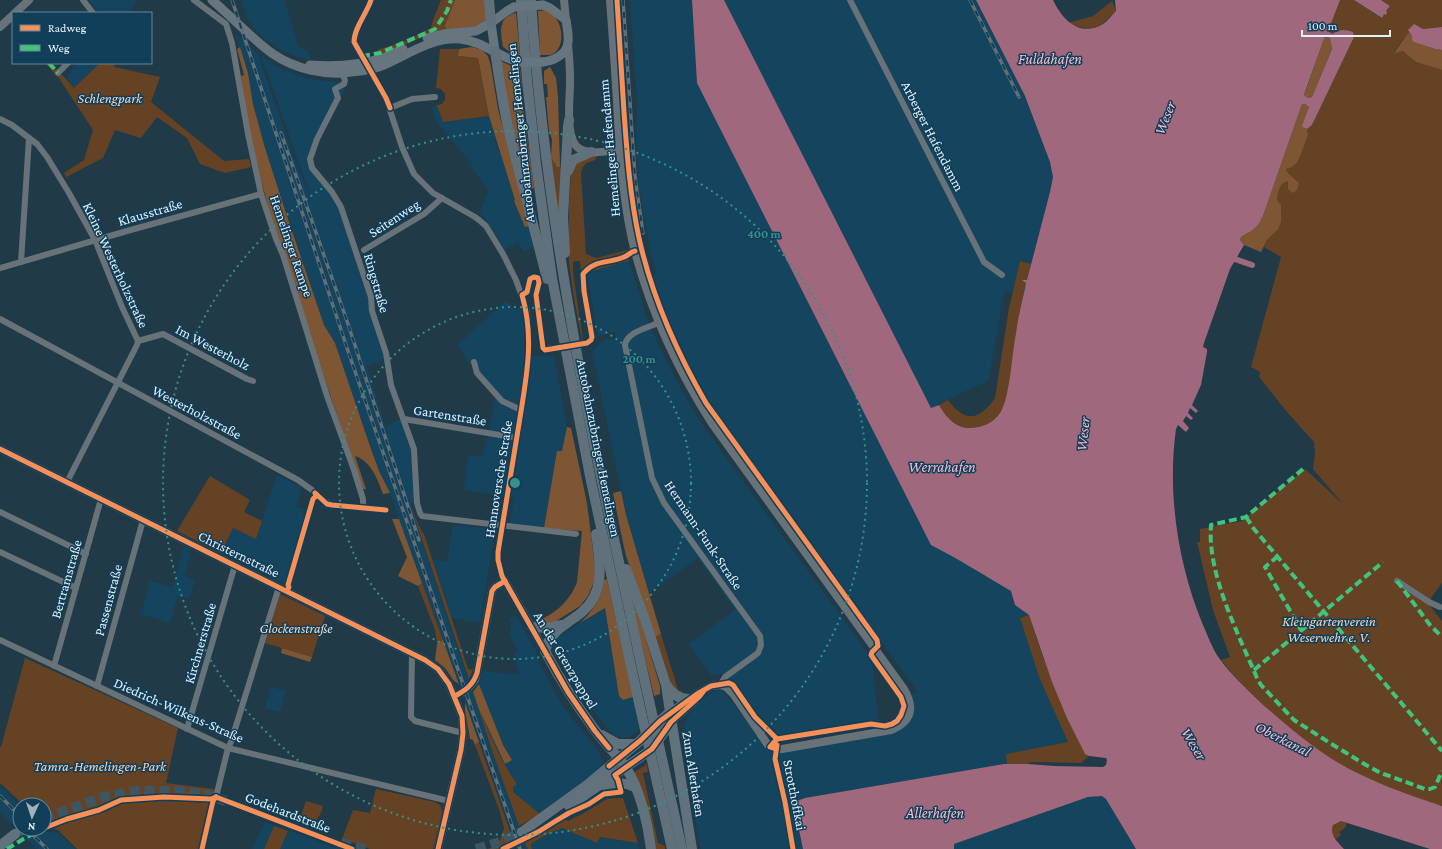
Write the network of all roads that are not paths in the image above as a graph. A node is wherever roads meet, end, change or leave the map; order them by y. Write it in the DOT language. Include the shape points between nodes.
graph roads {
  1 [pos="29,0"];
  2 [pos="83,0"];
  3 [pos="194,0"];
  4 [pos="212,0"];
  5 [pos="371,0"];
  6 [pos="489,0"];
  7 [pos="531,0"];
  8 [pos="564,0"];
  9 [pos="610,0"];
  10 [pos="850,0"];
  11 [pos="517,4"];
  12 [pos="18,12"];
  13 [pos="92,12"];
  14 [pos="12,18"];
  15 [pos="566,20"];
  16 [pos="491,23"];
  17 [pos="0,27"];
  18 [pos="568,44"];
  19 [pos="495,51"];
  20 [pos="67,64"];
  21 [pos="293,64"];
  22 [pos="368,65"];
  23 [pos="58,73"];
  24 [pos="342,74"];
  25 [pos="435,97"];
  26 [pos="390,108"];
  27 [pos="0,118"];
  28 [pos="569,120"];
  29 [pos="29,138"];
  30 [pos="620,150"];
  31 [pos="591,152"];
  32 [pos="566,177"];
  33 [pos="261,194"];
  34 [pos="442,198"];
  35 [pos="94,240"];
  36 [pos="364,250"];
  37 [pos="21,262"];
  38 [pos="0,268"];
  39 [pos="1002,275"];
  40 [pos="565,293"];
  41 [pos="0,319"];
  42 [pos="560,323"];
  43 [pos="658,323"];
  44 [pos="138,341"];
  45 [pos="474,362"];
  46 [pos="253,381"];
  47 [pos="118,383"];
  48 [pos="521,410"];
  49 [pos="404,419"];
  50 [pos="517,438"];
  51 [pos="0,449"];
  52 [pos="591,481"];
  53 [pos="67,482"];
  54 [pos="101,499"];
  55 [pos="363,509"];
  56 [pos="386,510"];
  57 [pos="0,512"];
  58 [pos="143,520"];
  59 [pos="502,526"];
  60 [pos="612,530"];
  61 [pos="576,534"];
  62 [pos="0,552"];
  63 [pos="86,554"];
  64 [pos="235,565"];
  65 [pos="505,581"];
  66 [pos="1397,581"];
  67 [pos="279,587"];
  68 [pos="76,588"];
  69 [pos="1442,607"];
  70 [pos="564,625"];
  71 [pos="532,627"];
  72 [pos="0,640"];
  73 [pos="545,650"];
  74 [pos="412,654"];
  75 [pos="54,666"];
  76 [pos="666,685"];
  77 [pos="720,685"];
  78 [pos="97,686"];
  79 [pos="703,692"];
  80 [pos="642,693"];
  81 [pos="458,694"];
  82 [pos="690,699"];
  83 [pos="671,717"];
  84 [pos="187,729"];
  85 [pos="596,731"];
  86 [pos="463,733"];
  87 [pos="636,744"];
  88 [pos="776,747"];
  89 [pos="228,748"];
  90 [pos="618,758"];
  91 [pos="626,767"];
  92 [pos="600,785"];
  93 [pos="635,787"];
  94 [pos="450,801"];
  95 [pos="0,843"];
  96 [pos="0,846"];
  97 [pos="651,848"];
  98 [pos="352,849"];
  99 [pos="438,849"];
  100 [pos="672,849"];
  101 [pos="682,849"];
  102 [pos="692,849"];
  103 [pos="793,849"];
  1 -- 12 [label="street"];
  2 -- 13 [label="street"];
  3 -- 33 [label="street, Hemelinger Rampe" via="226,24 232,43"];
  4 -- 21 [label="main road" via="274,55"];
  5 -- 22 [label="street, Hannoversche Straße" via="354,37 354,42"];
  6 -- 16 [label="highway"];
  7 -- 40 [label="highway, Autobahnzubringer Hemelingen" via="541,123"];
  8 -- 15 [label="street"];
  9 -- 30 [label="street, Hemelinger Hafendamm"];
  10 -- 39 [label="street, Arberger Hafendamm" via="984,262"];
  11 -- 15 [label="main road, bridge" via="543,5"];
  11 -- 16 [label="main road"];
  11 -- 42 [label="highway, Autobahnzubringer Hemelingen" via="536,164"];
  14 -- 17 [label="street"];
  15 -- 18 [label="main road"];
  16 -- 19 [label="main road"];
  16 -- 22 [label="main road" via="476,31 432,36"];
  18 -- 19 [label="main road, bridge" via="559,57 542,62 519,62"];
  18 -- 28 [label="street"];
  19 -- 22 [label="main road" via="470,41 452,39 434,42 383,66"];
  19 -- 42 [label="highway" via="521,182 538,239 554,316"];
  20 -- 23 [label="street"];
  21 -- 22 [label="main road"];
  21 -- 24 [label="main road"];
  22 -- 24 [label="main road"];
  22 -- 26 [label="street, Hannoversche Straße"];
  24 -- 49 [label="street, Ringstraße" via="344,84 335,89 338,98 316,139 310,159 312,168 341,207 371,297 372,311 386,353 391,385"];
  25 -- 26 [label="street" via="412,99"];
  26 -- 34 [label="street, Hannoversche Straße" via="402,147 414,174 426,187"];
  27 -- 29 [label="street, Kleine Westerholzstraße"];
  28 -- 31 [label="street" via="573,143 580,149"];
  28 -- 32 [label="highway"];
  29 -- 35 [label="street, Kleine Westerholzstraße" via="47,156"];
  29 -- 37 [label="street"];
  30 -- 31 [label="street"];
  30 -- 43 [label="street, Hemelinger Hafendamm" via="625,202 635,251"];
  31 -- 32 [label="highway" via="573,160"];
  32 -- 40 [label="highway" via="564,239 568,278"];
  33 -- 35 [label="street, Klausstraße"];
  33 -- 55 [label="street, Hemelinger Rampe" via="354,470 363,499"];
  34 -- 36 [label="street, Seitenweg" via="424,214"];
  34 -- 48 [label="street, Hannoversche Straße" via="475,216 486,226 503,254 522,295 527,311 529,353"];
  35 -- 37 [label="street, Klausstraße"];
  35 -- 44 [label="street, Kleine Westerholzstraße"];
  37 -- 38 [label="street, Klausstraße"];
  40 -- 60 [label="highway, Autobahnzubringer Hemelingen"];
  41 -- 47 [label="street, Westerholzstraße"];
  42 -- 52 [label="highway, Autobahnzubringer Hemelingen"];
  43 -- 77 [label="street, Hermann-Funk-Straße" via="630,335 625,345 652,478 664,503 760,636 758,653 725,677"];
  43 -- 88 [label="street, Hemelinger Hafendamm" via="681,372 713,425 910,698 911,706 907,719 891,730 787,748"];
  44 -- 46 [label="street, Im Westerholz" via="163,334"];
  44 -- 47 [label="street, Kleine Westerholzstraße"];
  45 -- 48 [label="street" via="478,373 502,401"];
  47 -- 53 [label="street, Kleine Westerholzstraße"];
  47 -- 55 [label="street, Westerholzstraße" via="298,480 327,504"];
  48 -- 50 [label="street, Hannoversche Straße"];
  49 -- 50 [label="street, Gartenstraße"];
  49 -- 59 [label="street, Ringstraße" via="414,449 417,503 422,516"];
  50 -- 59 [label="street, Hannoversche Straße"];
  51 -- 53 [label="street, Christernstraße"];
  52 -- 70 [label="highway" via="589,496 600,562 598,588 593,600 583,612"];
  52 -- 80 [label="highway, Autobahnzubringer Hemelingen"];
  53 -- 54 [label="street, Christernstraße"];
  54 -- 58 [label="street, Christernstraße"];
  54 -- 63 [label="street, Bertramstraße"];
  55 -- 56 [label="street, Westerholzstraße"];
  57 -- 63 [label="street"];
  58 -- 64 [label="street, Christernstraße"];
  58 -- 78 [label="street, Passenstraße"];
  59 -- 61 [label="street"];
  59 -- 65 [label="street, Hannoversche Straße" via="498,560"];
  60 -- 76 [label="highway" via="620,544 628,576"];
  60 -- 80 [label="highway, Autobahnzubringer Hemelingen"];
  62 -- 68 [label="street"];
  63 -- 68 [label="street, Bertramstraße"];
  64 -- 67 [label="street, Christernstraße"];
  64 -- 84 [label="street, Kirchnerstraße"];
  65 -- 71 [label="street, An der Grenzpappel"];
  65 -- 81 [label="street, bridge" via="492,591 475,680"];
  66 -- 69 [label="street" via="1429,602"];
  67 -- 74 [label="street, Christernstraße"];
  67 -- 89 [label="street" via="232,742"];
  68 -- 75 [label="street, Bertramstraße"];
  70 -- 71 [label="highway"];
  70 -- 73 [label="highway" via="552,635 546,643"];
  71 -- 73 [label="street, An der Grenzpappel"];
  72 -- 75 [label="street, Diedrich-Wilkens-Straße"];
  73 -- 85 [label="main road, An der Grenzpappel" via="568,692"];
  74 -- 81 [label="street, Christernstraße" via="438,669"];
  74 -- 86 [label="street" via="411,717 415,721"];
  75 -- 78 [label="street, Diedrich-Wilkens-Straße"];
  76 -- 82 [label="highway" via="678,697"];
  76 -- 83 [label="highway"];
  77 -- 79 [label="street, Zum Allerhafen" via="711,686"];
  77 -- 88 [label="street" via="726,687"];
  78 -- 84 [label="street, Diedrich-Wilkens-Straße"];
  79 -- 82 [label="street, Zum Allerhafen"];
  79 -- 83 [label="street, Zum Allerhafen"];
  80 -- 100 [label="highway, Autobahnzubringer Hemelingen, bridge"];
  80 -- 101 [label="highway, Autobahnzubringer Hemelingen, bridge"];
  81 -- 86 [label="street, Christernstraße"];
  82 -- 83 [label="street, Zum Allerhafen"];
  83 -- 87 [label="main road" via="660,720"];
  83 -- 91 [label="main road" via="652,749"];
  83 -- 102 [label="main road, Zum Allerhafen"];
  84 -- 89 [label="street, Diedrich-Wilkens-Straße"];
  85 -- 87 [label="main road" via="618,744"];
  85 -- 90 [label="main road, An der Grenzpappel"];
  86 -- 94 [label="street, Christernstraße"];
  87 -- 90 [label="main road"];
  88 -- 103 [label="street, Strotthoffkai" via="775,759"];
  89 -- 94 [label="street, Diedrich-Wilkens-Straße"];
  89 -- 98 [label="street, Godehardstraße" via="216,797"];
  90 -- 91 [label="main road, An der Grenzpappel"];
  90 -- 92 [label="main road" via="587,785 522,832 572,805"];
  91 -- 92 [label="main road"];
  91 -- 93 [label="main road, An der Grenzpappel"];
  92 -- 93 [label="main road" via="614,782"];
  93 -- 97 [label="main road, An der Grenzpappel"];
  94 -- 99 [label="street, Christernstraße"];
  95 -- 96 [label="main road" via="15,834"];
}
